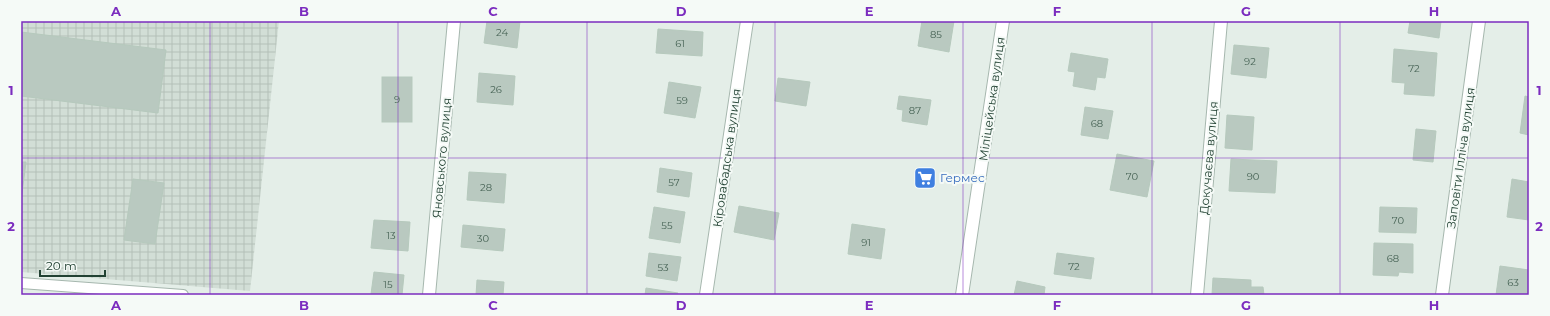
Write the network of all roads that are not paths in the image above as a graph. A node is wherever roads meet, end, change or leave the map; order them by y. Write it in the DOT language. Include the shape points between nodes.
graph roads {
  1 [pos="454,21"];
  2 [pos="747,21"];
  3 [pos="1003,21"];
  4 [pos="1221,21"];
  5 [pos="1479,21"];
  6 [pos="21,283"];
  7 [pos="183,295"];
  8 [pos="429,295"];
  9 [pos="706,295"];
  10 [pos="962,295"];
  11 [pos="1197,295"];
  12 [pos="1442,295"];
  1 -- 8 [label="street, Яновського вулиця"];
  2 -- 9 [label="street, Кіровабадська вулиця"];
  3 -- 10 [label="street, Міліцейська вулиця"];
  4 -- 11 [label="street, Докучаєва вулиця"];
  5 -- 12 [label="street, Заповіти Ілліча вулиця"];
  6 -- 7 [label="lane"];
}
